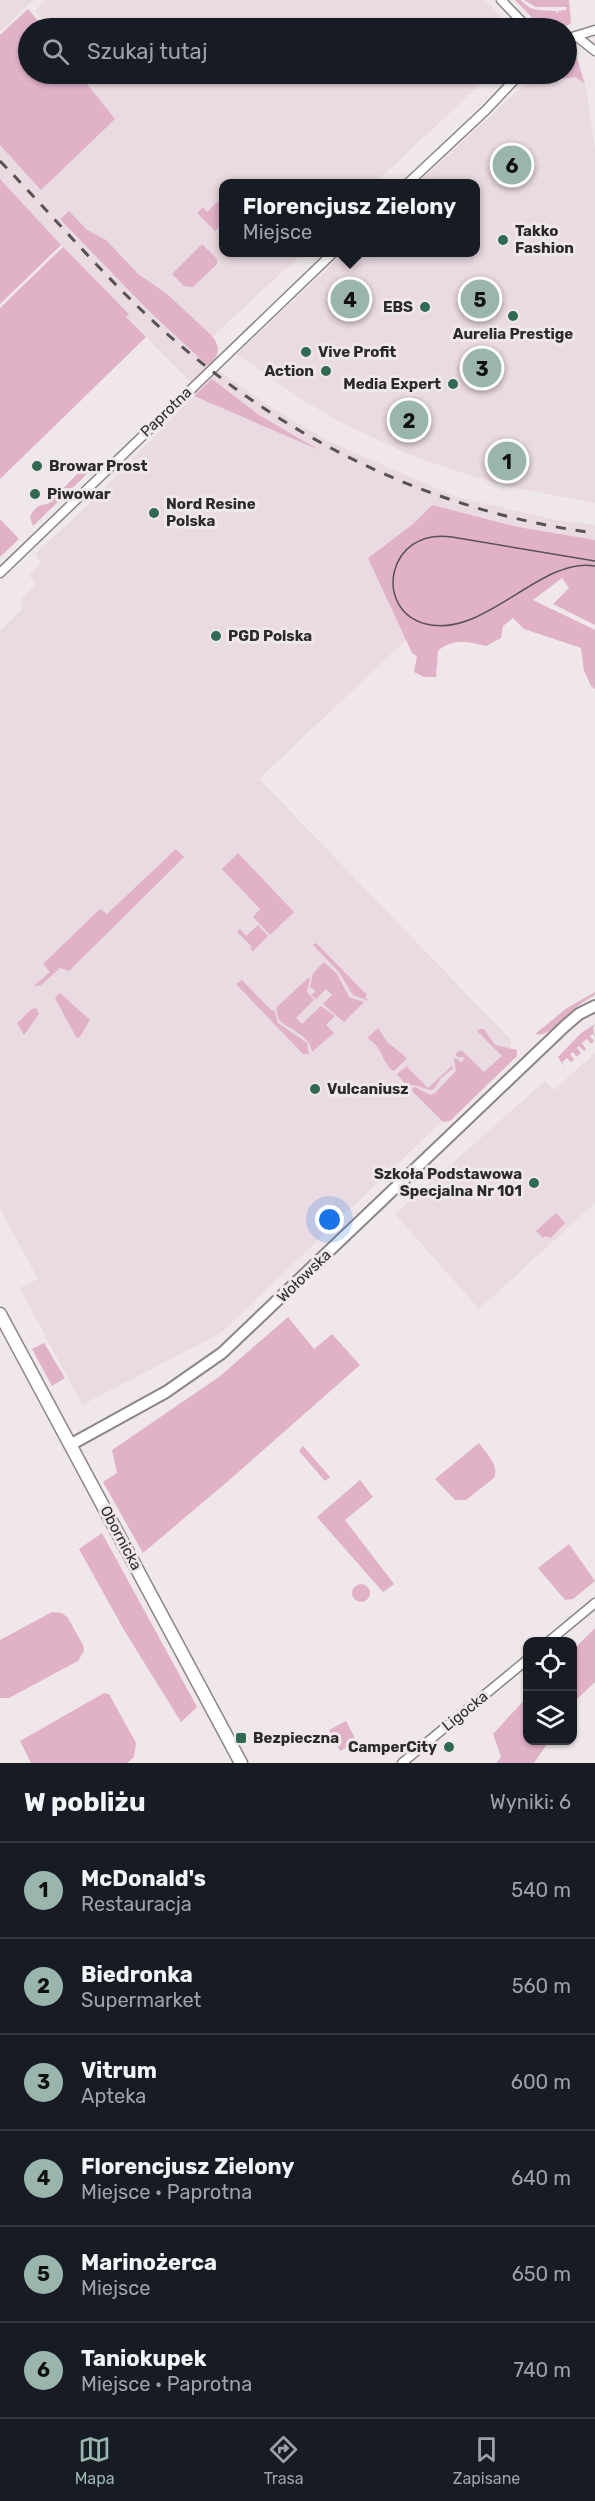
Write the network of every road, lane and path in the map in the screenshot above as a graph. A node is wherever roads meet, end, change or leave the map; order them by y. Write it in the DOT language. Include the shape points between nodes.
graph roads {
  1 [pos="501,0"];
  2 [pos="518,18"];
  3 [pos="595,30"];
  4 [pos="577,36"];
  5 [pos="577,37"];
  6 [pos="595,51"];
  7 [pos="511,84"];
  8 [pos="411,179"];
  9 [pos="329,257"];
  10 [pos="0,573"];
  11 [pos="595,1006"];
  12 [pos="0,1314"];
  13 [pos="70,1445"];
  14 [pos="595,1603"];
  15 [pos="553,1637"];
  16 [pos="523,1663"];
  17 [pos="241,1763"];
  18 [pos="402,1763"];
  1 -- 2 [label="street"];
  3 -- 4 [label="street"];
  5 -- 6 [label="street"];
  7 -- 8 [label="street"];
  9 -- 10 [label="street, Paprotna"];
  11 -- 13 [label="street, Wołowska" via="565,1026 222,1353 165,1392"];
  12 -- 13 [label="main road, Obornicka"];
  13 -- 17 [label="main road, Obornicka"];
  14 -- 15 [label="street"];
  16 -- 18 [label="street, Ligocka"];
}
